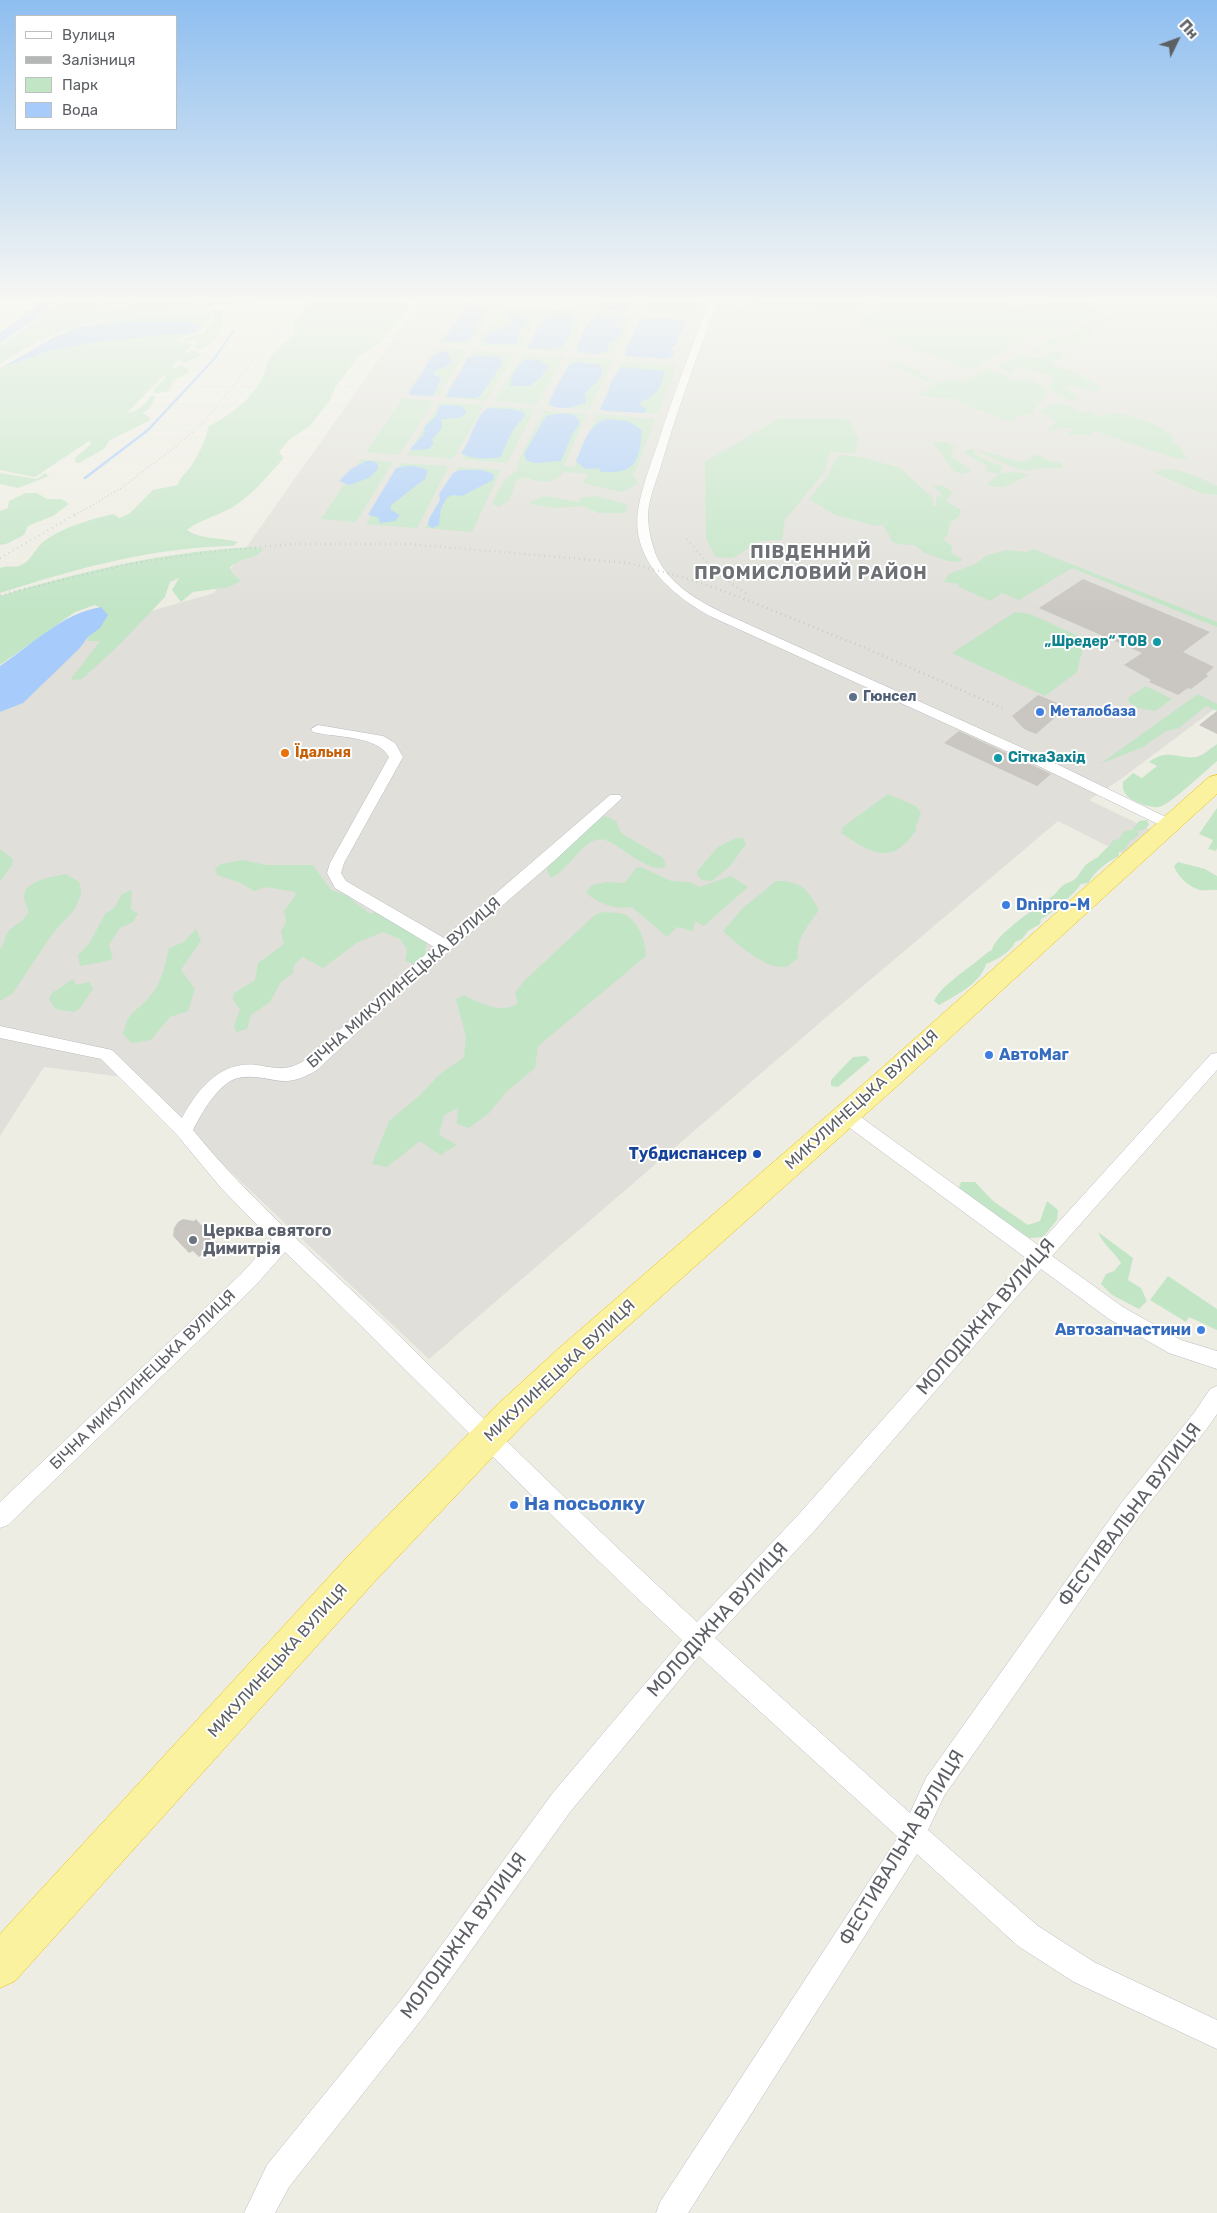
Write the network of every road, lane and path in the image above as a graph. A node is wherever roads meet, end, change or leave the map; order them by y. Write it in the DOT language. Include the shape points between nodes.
graph roads {
  1 [pos="675,404"];
  2 [pos="318,729"];
  3 [pos="1217,782"];
  4 [pos="615,798"];
  5 [pos="1169,824"];
  6 [pos="445,946"];
  7 [pos="0,1032"];
  8 [pos="1217,1059"];
  9 [pos="844,1115"];
  10 [pos="184,1131"];
  11 [pos="284,1240"];
  12 [pos="1039,1257"];
  13 [pos="1217,1360"];
  14 [pos="1217,1396"];
  15 [pos="488,1439"];
  16 [pos="0,1517"];
  17 [pos="698,1639"];
  18 [pos="913,1832"];
  19 [pos="0,1966"];
  20 [pos="1217,2035"];
  21 [pos="260,2213"];
  22 [pos="671,2213"];
  1 -- 5 [label="street" via="642,517 657,568 666,580 692,602"];
  2 -- 6 [label="street" via="378,740 390,746 396,757 337,863 334,873 337,879 340,884"];
  3 -- 5 [label="highway, МИКУЛИНЕЦЬКА ВУЛИЦЯ"];
  4 -- 6 [label="street, БІЧНА МИКУЛИНЕЦЬКА ВУЛИЦЯ" via="542,865"];
  5 -- 9 [label="highway, МИКУЛИНЕЦЬКА ВУЛИЦЯ"];
  6 -- 10 [label="street, БІЧНА МИКУЛИНЕЦЬКА ВУЛИЦЯ" via="310,1066 295,1074 280,1076 240,1071 228,1074 190,1116"];
  7 -- 10 [label="street" via="106,1054"];
  8 -- 12 [label="street, МОЛОДІЖНА ВУЛИЦЯ"];
  9 -- 12 [label="street"];
  9 -- 15 [label="highway, МИКУЛИНЕЦЬКА ВУЛИЦЯ" via="569,1359"];
  10 -- 11 [label="street" via="198,1150"];
  11 -- 15 [label="street" via="354,1304"];
  11 -- 16 [label="street, БІЧНА МИКУЛИНЕЦЬКА ВУЛИЦЯ" via="248,1280"];
  12 -- 13 [label="street" via="1116,1313 1176,1347"];
  12 -- 17 [label="street, МОЛОДІЖНА ВУЛИЦЯ" via="806,1522"];
  14 -- 18 [label="street, ФЕСТИВАЛЬНА ВУЛИЦЯ" via="1130,1510 935,1787"];
  15 -- 17 [label="street"];
  15 -- 19 [label="highway, МИКУЛИНЕЦЬКА ВУЛИЦЯ" via="364,1567"];
  17 -- 18 [label="street"];
  17 -- 21 [label="street, МОЛОДІЖНА ВУЛИЦЯ" via="561,1803 415,2005 278,2176"];
  18 -- 20 [label="street" via="1028,1936 1084,1972"];
  18 -- 22 [label="street, ФЕСТИВАЛЬНА ВУЛИЦЯ" via="901,1856"];
}
